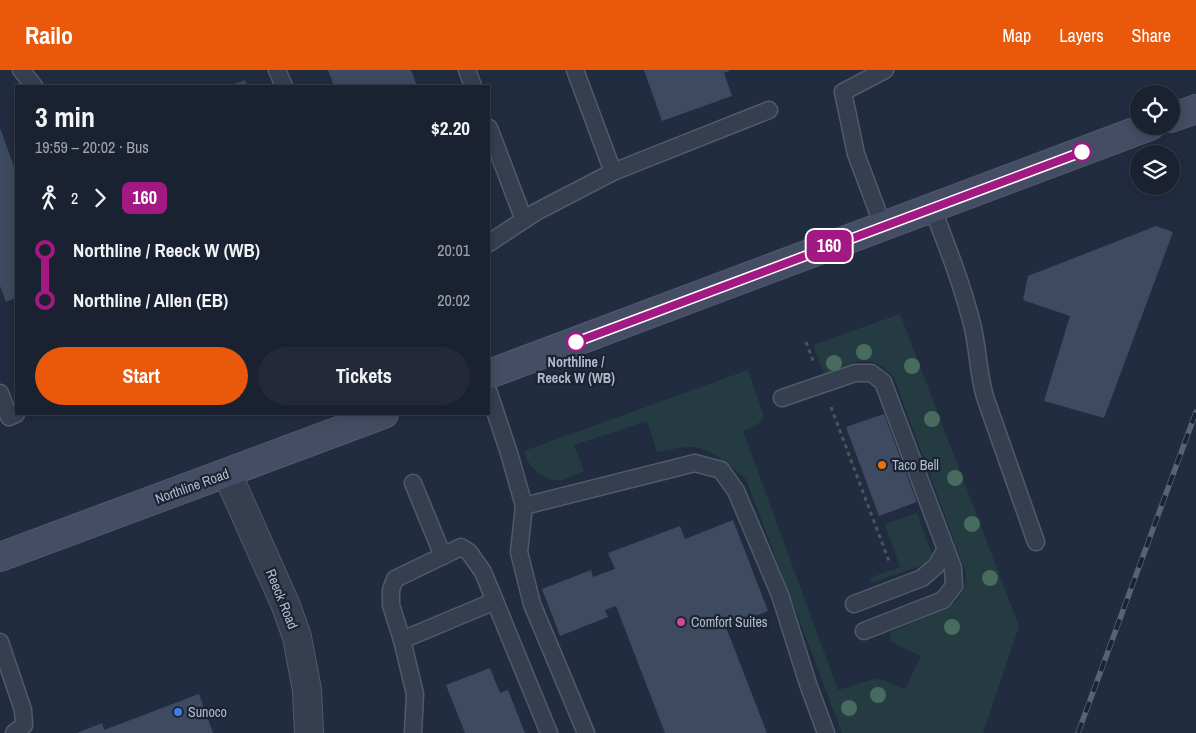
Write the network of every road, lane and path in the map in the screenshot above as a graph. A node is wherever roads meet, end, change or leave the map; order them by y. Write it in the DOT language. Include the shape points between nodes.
graph roads {
  1 [pos="21,70"];
  2 [pos="277,70"];
  3 [pos="467,70"];
  4 [pos="575,70"];
  5 [pos="885,70"];
  6 [pos="33,85"];
  7 [pos="284,85"];
  8 [pos="473,85"];
  9 [pos="1196,109"];
  10 [pos="769,110"];
  11 [pos="1180,115"];
  12 [pos="490,131"];
  13 [pos="1130,133"];
  14 [pos="613,172"];
  15 [pos="932,207"];
  16 [pos="524,220"];
  17 [pos="882,226"];
  18 [pos="490,242"];
  19 [pos="806,342"];
  20 [pos="816,368"];
  21 [pos="490,374"];
  22 [pos="0,393"];
  23 [pos="490,396"];
  24 [pos="782,398"];
  25 [pos="828,401"];
  26 [pos="15,414"];
  27 [pos="381,415"];
  28 [pos="226,473"];
  29 [pos="413,483"];
  30 [pos="524,506"];
  31 [pos="1036,542"];
  32 [pos="946,548"];
  33 [pos="443,556"];
  34 [pos="0,557"];
  35 [pos="891,567"];
  36 [pos="495,601"];
  37 [pos="854,604"];
  38 [pos="864,630"];
  39 [pos="402,640"];
  40 [pos="0,642"];
  41 [pos="14,733"];
  42 [pos="309,733"];
  43 [pos="413,733"];
  44 [pos="549,733"];
  45 [pos="586,733"];
  46 [pos="826,733"];
  1 -- 6 [label="lane"];
  2 -- 7 [label="lane"];
  3 -- 8 [label="lane"];
  4 -- 14 [label="lane"];
  5 -- 17 [label="lane" via="843,92 856,154"];
  9 -- 11 [label="main road"];
  10 -- 14 [label="lane"];
  12 -- 16 [label="lane"];
  13 -- 15 [label="main road"];
  14 -- 16 [label="lane"];
  15 -- 17 [label="main road"];
  15 -- 31 [label="lane" via="972,325 985,397"];
  16 -- 18 [label="lane"];
  17 -- 21 [label="main road"];
  19 -- 20 [label="path"];
  22 -- 26 [label="lane" via="9,417"];
  23 -- 30 [label="lane"];
  24 -- 32 [label="lane" via="855,373 871,373 883,382"];
  25 -- 35 [label="path"];
  27 -- 28 [label="main road, Northline Road"];
  28 -- 34 [label="main road, Northline Road"];
  28 -- 42 [label="street, Reeck Road" via="297,637 307,690"];
  29 -- 33 [label="lane"];
  30 -- 45 [label="lane" via="519,552 532,604"];
  30 -- 46 [label="lane" via="695,463 721,470 736,491 780,595"];
  32 -- 37 [label="lane" via="936,566 922,578"];
  32 -- 38 [label="lane" via="954,568 954,586 943,600"];
  33 -- 36 [label="lane" via="461,548 469,552 483,572"];
  33 -- 39 [label="lane" via="395,579 391,605"];
  36 -- 39 [label="lane"];
  36 -- 44 [label="lane"];
  39 -- 43 [label="lane" via="415,694"];
  40 -- 41 [label="lane" via="23,710 24,725"];
}
